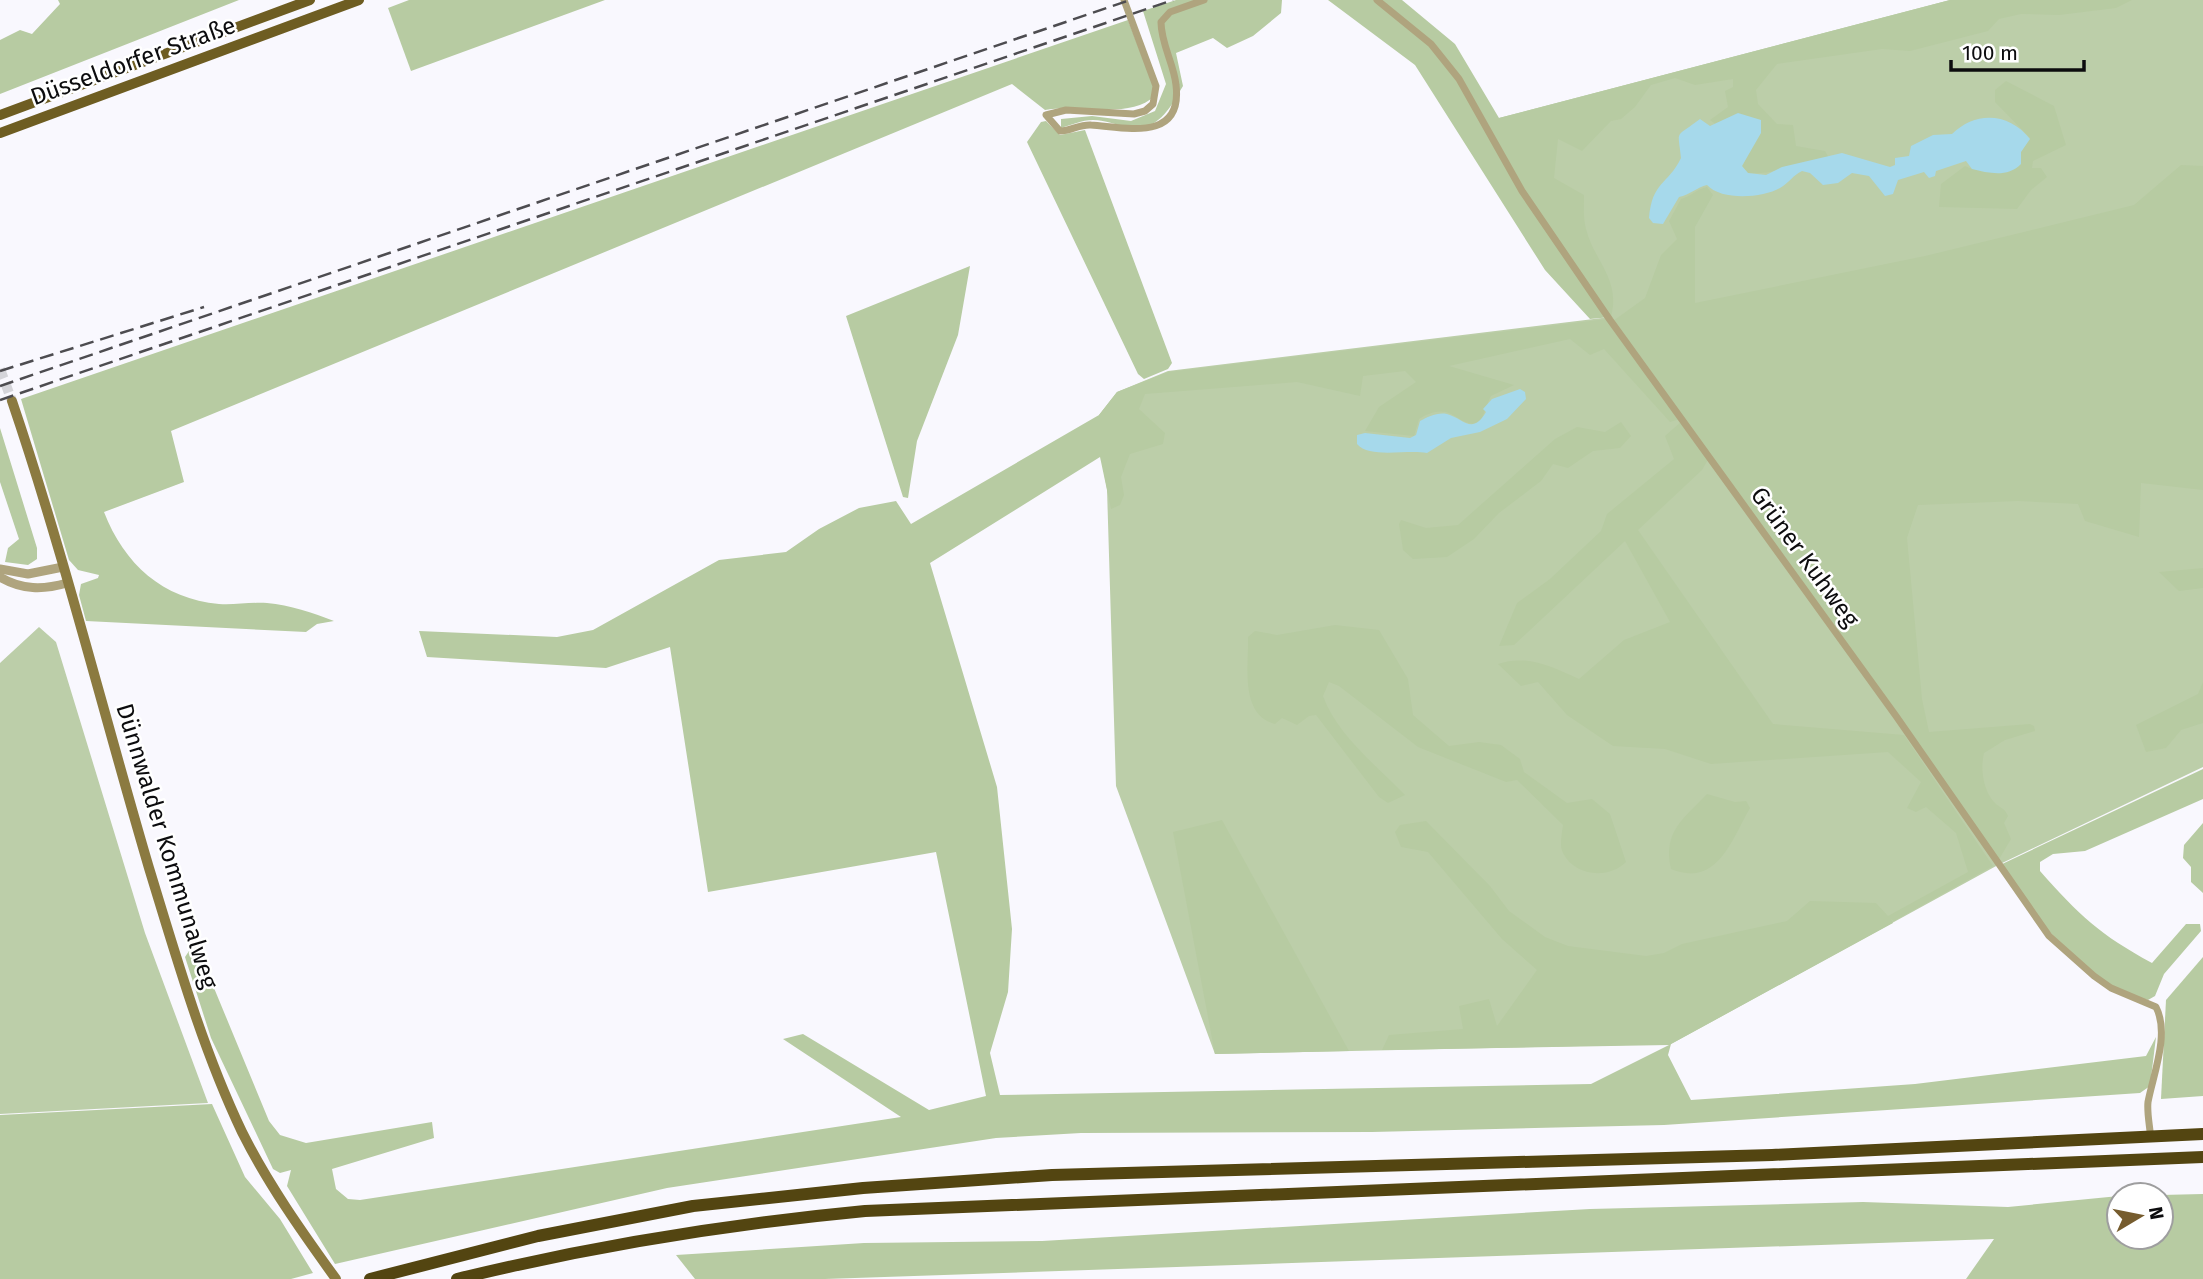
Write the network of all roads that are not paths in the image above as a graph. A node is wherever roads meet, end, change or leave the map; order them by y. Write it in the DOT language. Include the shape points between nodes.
graph roads {
  1 [pos="310,0"];
  2 [pos="359,0"];
  3 [pos="1124,0"];
  4 [pos="1204,0"];
  5 [pos="1377,0"];
  6 [pos="0,115"];
  7 [pos="0,133"];
  8 [pos="12,401"];
  9 [pos="63,567"];
  10 [pos="0,569"];
  11 [pos="0,576"];
  12 [pos="67,583"];
  13 [pos="2150,1131"];
  14 [pos="2203,1135"];
  15 [pos="2203,1157"];
  16 [pos="336,1279"];
  17 [pos="370,1279"];
  18 [pos="457,1279"];
  1 -- 6 [label="main road, Düsseldorfer Straße"];
  2 -- 7 [label="main road, Düsseldorfer Straße"];
  3 -- 4 [label="street" via="1156,86 1153,104 1134,114 1059,111 1046,115 1054,127 1066,131 1088,125 1136,131 1165,119 1177,93 1161,22 1170,12"];
  5 -- 13 [label="street, Grüner Kuhweg" via="1430,44 1459,79 1522,191 1610,320 2049,936 2103,982 2156,1007 2161,1033 2148,1103"];
  8 -- 9 [label="main road, Dünnwalder Kommunalweg"];
  9 -- 10 [label="street" via="28,574"];
  9 -- 12 [label="main road, Dünnwalder Kommunalweg"];
  11 -- 12 [label="street" via="29,588"];
  12 -- 16 [label="main road, Dünnwalder Kommunalweg" via="157,893 213,1063 252,1151"];
  14 -- 17 [label="highway" via="1772,1155 1000,1178 693,1206 538,1236"];
  15 -- 18 [label="highway" via="865,1210 541,1258"];
}
